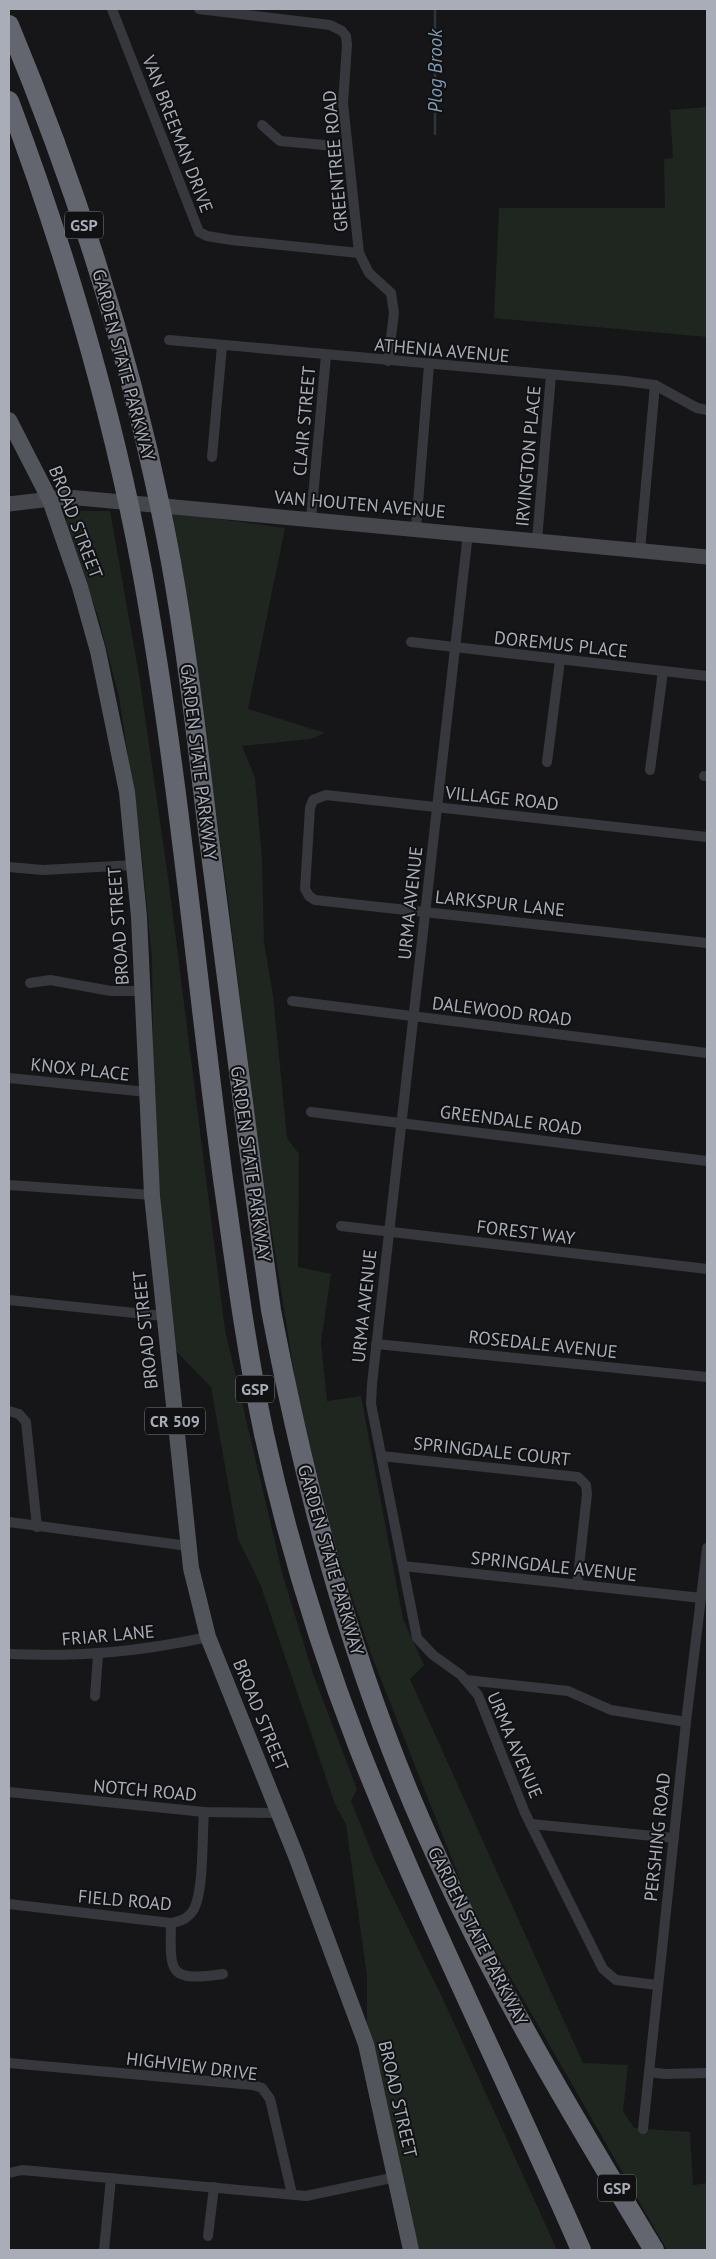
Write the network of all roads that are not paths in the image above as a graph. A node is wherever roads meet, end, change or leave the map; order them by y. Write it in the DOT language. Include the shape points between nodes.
graph roads {
  1 [pos="112,9"];
  2 [pos="199,9"];
  3 [pos="9,25"];
  4 [pos="9,101"];
  5 [pos="262,125"];
  6 [pos="346,148"];
  7 [pos="359,253"];
  8 [pos="169,340"];
  9 [pos="222,346"];
  10 [pos="326,356"];
  11 [pos="388,361"];
  12 [pos="429,365"];
  13 [pos="551,375"];
  14 [pos="655,386"];
  15 [pos="707,410"];
  16 [pos="9,420"];
  17 [pos="212,457"];
  18 [pos="50,500"];
  19 [pos="9,504"];
  20 [pos="311,518"];
  21 [pos="416,528"];
  22 [pos="468,533"];
  23 [pos="537,540"];
  24 [pos="640,550"];
  25 [pos="707,557"];
  26 [pos="410,642"];
  27 [pos="455,648"];
  28 [pos="560,660"];
  29 [pos="663,671"];
  30 [pos="707,676"];
  31 [pos="546,762"];
  32 [pos="650,770"];
  33 [pos="437,807"];
  34 [pos="310,819"];
  35 [pos="707,836"];
  36 [pos="134,864"];
  37 [pos="9,867"];
  38 [pos="425,911"];
  39 [pos="707,942"];
  40 [pos="30,983"];
  41 [pos="143,991"];
  42 [pos="292,1001"];
  43 [pos="413,1016"];
  44 [pos="707,1053"];
  45 [pos="9,1078"];
  46 [pos="147,1092"];
  47 [pos="310,1112"];
  48 [pos="401,1122"];
  49 [pos="707,1161"];
  50 [pos="9,1185"];
  51 [pos="152,1195"];
  52 [pos="341,1226"];
  53 [pos="388,1232"];
  54 [pos="707,1270"];
  55 [pos="9,1300"];
  56 [pos="164,1316"];
  57 [pos="376,1344"];
  58 [pos="707,1377"];
  59 [pos="9,1411"];
  60 [pos="381,1456"];
  61 [pos="9,1522"];
  62 [pos="37,1527"];
  63 [pos="188,1546"];
  64 [pos="707,1548"];
  65 [pos="403,1566"];
  66 [pos="577,1585"];
  67 [pos="702,1598"];
  68 [pos="208,1637"];
  69 [pos="9,1654"];
  70 [pos="98,1655"];
  71 [pos="466,1680"];
  72 [pos="95,1696"];
  73 [pos="686,1722"];
  74 [pos="9,1792"];
  75 [pos="204,1812"];
  76 [pos="278,1813"];
  77 [pos="531,1824"];
  78 [pos="674,1838"];
  79 [pos="9,1904"];
  80 [pos="171,1922"];
  81 [pos="223,1974"];
  82 [pos="657,1985"];
  83 [pos="9,2063"];
  84 [pos="650,2072"];
  85 [pos="707,2073"];
  86 [pos="643,2129"];
  87 [pos="9,2173"];
  88 [pos="396,2177"];
  89 [pos="111,2178"];
  90 [pos="214,2187"];
  91 [pos="292,2194"];
  92 [pos="208,2236"];
  93 [pos="104,2250"];
  94 [pos="412,2250"];
  95 [pos="581,2250"];
  96 [pos="654,2250"];
  1 -- 7 [label="street, VAN BREEMAN DRIVE" via="199,232 231,240"];
  2 -- 6 [label="street, GREENTREE ROAD" via="330,25 342,31 347,45 343,103"];
  3 -- 96 [label="highway, GARDEN STATE PARKWAY / GSP" via="66,171 97,262 122,345 159,505 182,631 271,1310 291,1414 343,1611 412,1801 457,1900 505,1993"];
  4 -- 95 [label="highway, GARDEN STATE PARKWAY / GSP" via="42,191 90,344 133,525 176,802 244,1333 264,1435 297,1560 339,1694 377,1792"];
  5 -- 6 [label="street" via="280,141"];
  6 -- 7 [label="street, GREENTREE ROAD"];
  7 -- 11 [label="street, GREENTREE ROAD" via="369,273 392,293 394,313"];
  8 -- 9 [label="street, ATHENIA AVENUE"];
  9 -- 10 [label="street, ATHENIA AVENUE"];
  9 -- 17 [label="street"];
  10 -- 11 [label="street, ATHENIA AVENUE"];
  10 -- 20 [label="street, CLAIR STREET"];
  11 -- 12 [label="street, ATHENIA AVENUE"];
  12 -- 13 [label="street, ATHENIA AVENUE"];
  12 -- 21 [label="street"];
  13 -- 14 [label="street, ATHENIA AVENUE"];
  13 -- 23 [label="street, IRVINGTON PLACE"];
  14 -- 15 [label="street, ATHENIA AVENUE"];
  14 -- 24 [label="street"];
  16 -- 18 [label="main road, BROAD STREET / CR 509"];
  18 -- 19 [label="main road, VAN HOUTEN AVENUE"];
  18 -- 20 [label="main road, VAN HOUTEN AVENUE" via="88,498"];
  18 -- 36 [label="main road, BROAD STREET / CR 509" via="98,651 124,777"];
  20 -- 21 [label="main road, VAN HOUTEN AVENUE"];
  21 -- 22 [label="main road, VAN HOUTEN AVENUE"];
  22 -- 23 [label="main road, VAN HOUTEN AVENUE"];
  22 -- 27 [label="street, URMA AVENUE"];
  23 -- 24 [label="main road, VAN HOUTEN AVENUE"];
  24 -- 25 [label="main road, VAN HOUTEN AVENUE"];
  26 -- 27 [label="street, DOREMUS PLACE"];
  27 -- 28 [label="street, DOREMUS PLACE"];
  27 -- 33 [label="street, URMA AVENUE"];
  28 -- 29 [label="street, DOREMUS PLACE"];
  28 -- 31 [label="street"];
  29 -- 30 [label="street, DOREMUS PLACE"];
  29 -- 32 [label="street"];
  33 -- 34 [label="street, VILLAGE ROAD" via="326,795 313,800"];
  33 -- 35 [label="street, VILLAGE ROAD"];
  33 -- 38 [label="street, URMA AVENUE"];
  34 -- 38 [label="street, LARKSPUR LANE" via="305,889 311,899"];
  36 -- 37 [label="street" via="43,870"];
  36 -- 41 [label="main road, BROAD STREET / CR 509"];
  38 -- 39 [label="street, LARKSPUR LANE"];
  38 -- 43 [label="street, URMA AVENUE"];
  40 -- 41 [label="street" via="50,980 111,991"];
  41 -- 46 [label="main road, BROAD STREET / CR 509"];
  42 -- 43 [label="street, DALEWOOD ROAD"];
  43 -- 44 [label="street, DALEWOOD ROAD"];
  43 -- 48 [label="street, URMA AVENUE"];
  45 -- 46 [label="street, KNOX PLACE"];
  46 -- 51 [label="main road, BROAD STREET / CR 509"];
  47 -- 48 [label="street, GREENDALE ROAD"];
  48 -- 49 [label="street, GREENDALE ROAD"];
  48 -- 53 [label="street, URMA AVENUE"];
  50 -- 51 [label="street"];
  51 -- 56 [label="main road, BROAD STREET / CR 509"];
  52 -- 53 [label="street, FOREST WAY"];
  53 -- 54 [label="street, FOREST WAY"];
  53 -- 57 [label="street, URMA AVENUE"];
  55 -- 56 [label="street"];
  56 -- 63 [label="main road, BROAD STREET / CR 509"];
  57 -- 58 [label="street, ROSEDALE AVENUE"];
  57 -- 60 [label="street, URMA AVENUE" via="371,1404"];
  59 -- 62 [label="street" via="19,1414 26,1422"];
  60 -- 65 [label="street, URMA AVENUE"];
  60 -- 66 [label="street, SPRINGDALE COURT" via="578,1477 586,1485 587,1494"];
  61 -- 62 [label="street"];
  62 -- 63 [label="street"];
  63 -- 68 [label="main road, BROAD STREET / CR 509" via="198,1604"];
  64 -- 67 [label="street, PERSHING ROAD"];
  65 -- 66 [label="street, SPRINGDALE AVENUE"];
  65 -- 71 [label="street, URMA AVENUE" via="417,1638"];
  66 -- 67 [label="street, SPRINGDALE AVENUE"];
  67 -- 73 [label="street, PERSHING ROAD"];
  68 -- 70 [label="street, FRIAR LANE" via="158,1648"];
  68 -- 76 [label="main road, BROAD STREET / CR 509"];
  69 -- 70 [label="street, FRIAR LANE"];
  70 -- 72 [label="street"];
  71 -- 73 [label="street" via="558,1690 611,1710"];
  71 -- 77 [label="street, URMA AVENUE" via="478,1695"];
  73 -- 78 [label="street, PERSHING ROAD"];
  74 -- 75 [label="street, NOTCH ROAD"];
  75 -- 76 [label="street, NOTCH ROAD"];
  75 -- 80 [label="street, FIELD ROAD" via="197,1903 187,1918"];
  76 -- 88 [label="main road, BROAD STREET / CR 509" via="366,2044"];
  77 -- 78 [label="street"];
  77 -- 82 [label="street, URMA AVENUE" via="604,1970 616,1980"];
  78 -- 82 [label="street, PERSHING ROAD"];
  79 -- 80 [label="street, FIELD ROAD"];
  80 -- 81 [label="street" via="171,1962 176,1971 190,1978"];
  82 -- 84 [label="street, PERSHING ROAD"];
  83 -- 91 [label="street, HIGHVIEW DRIVE" via="262,2088 270,2099"];
  84 -- 85 [label="street"];
  84 -- 86 [label="street, PERSHING ROAD"];
  87 -- 89 [label="street" via="22,2170"];
  88 -- 91 [label="street" via="315,2195"];
  88 -- 94 [label="main road, BROAD STREET / CR 509"];
  89 -- 90 [label="street"];
  89 -- 93 [label="street"];
  90 -- 91 [label="street"];
  90 -- 92 [label="street"];
}
